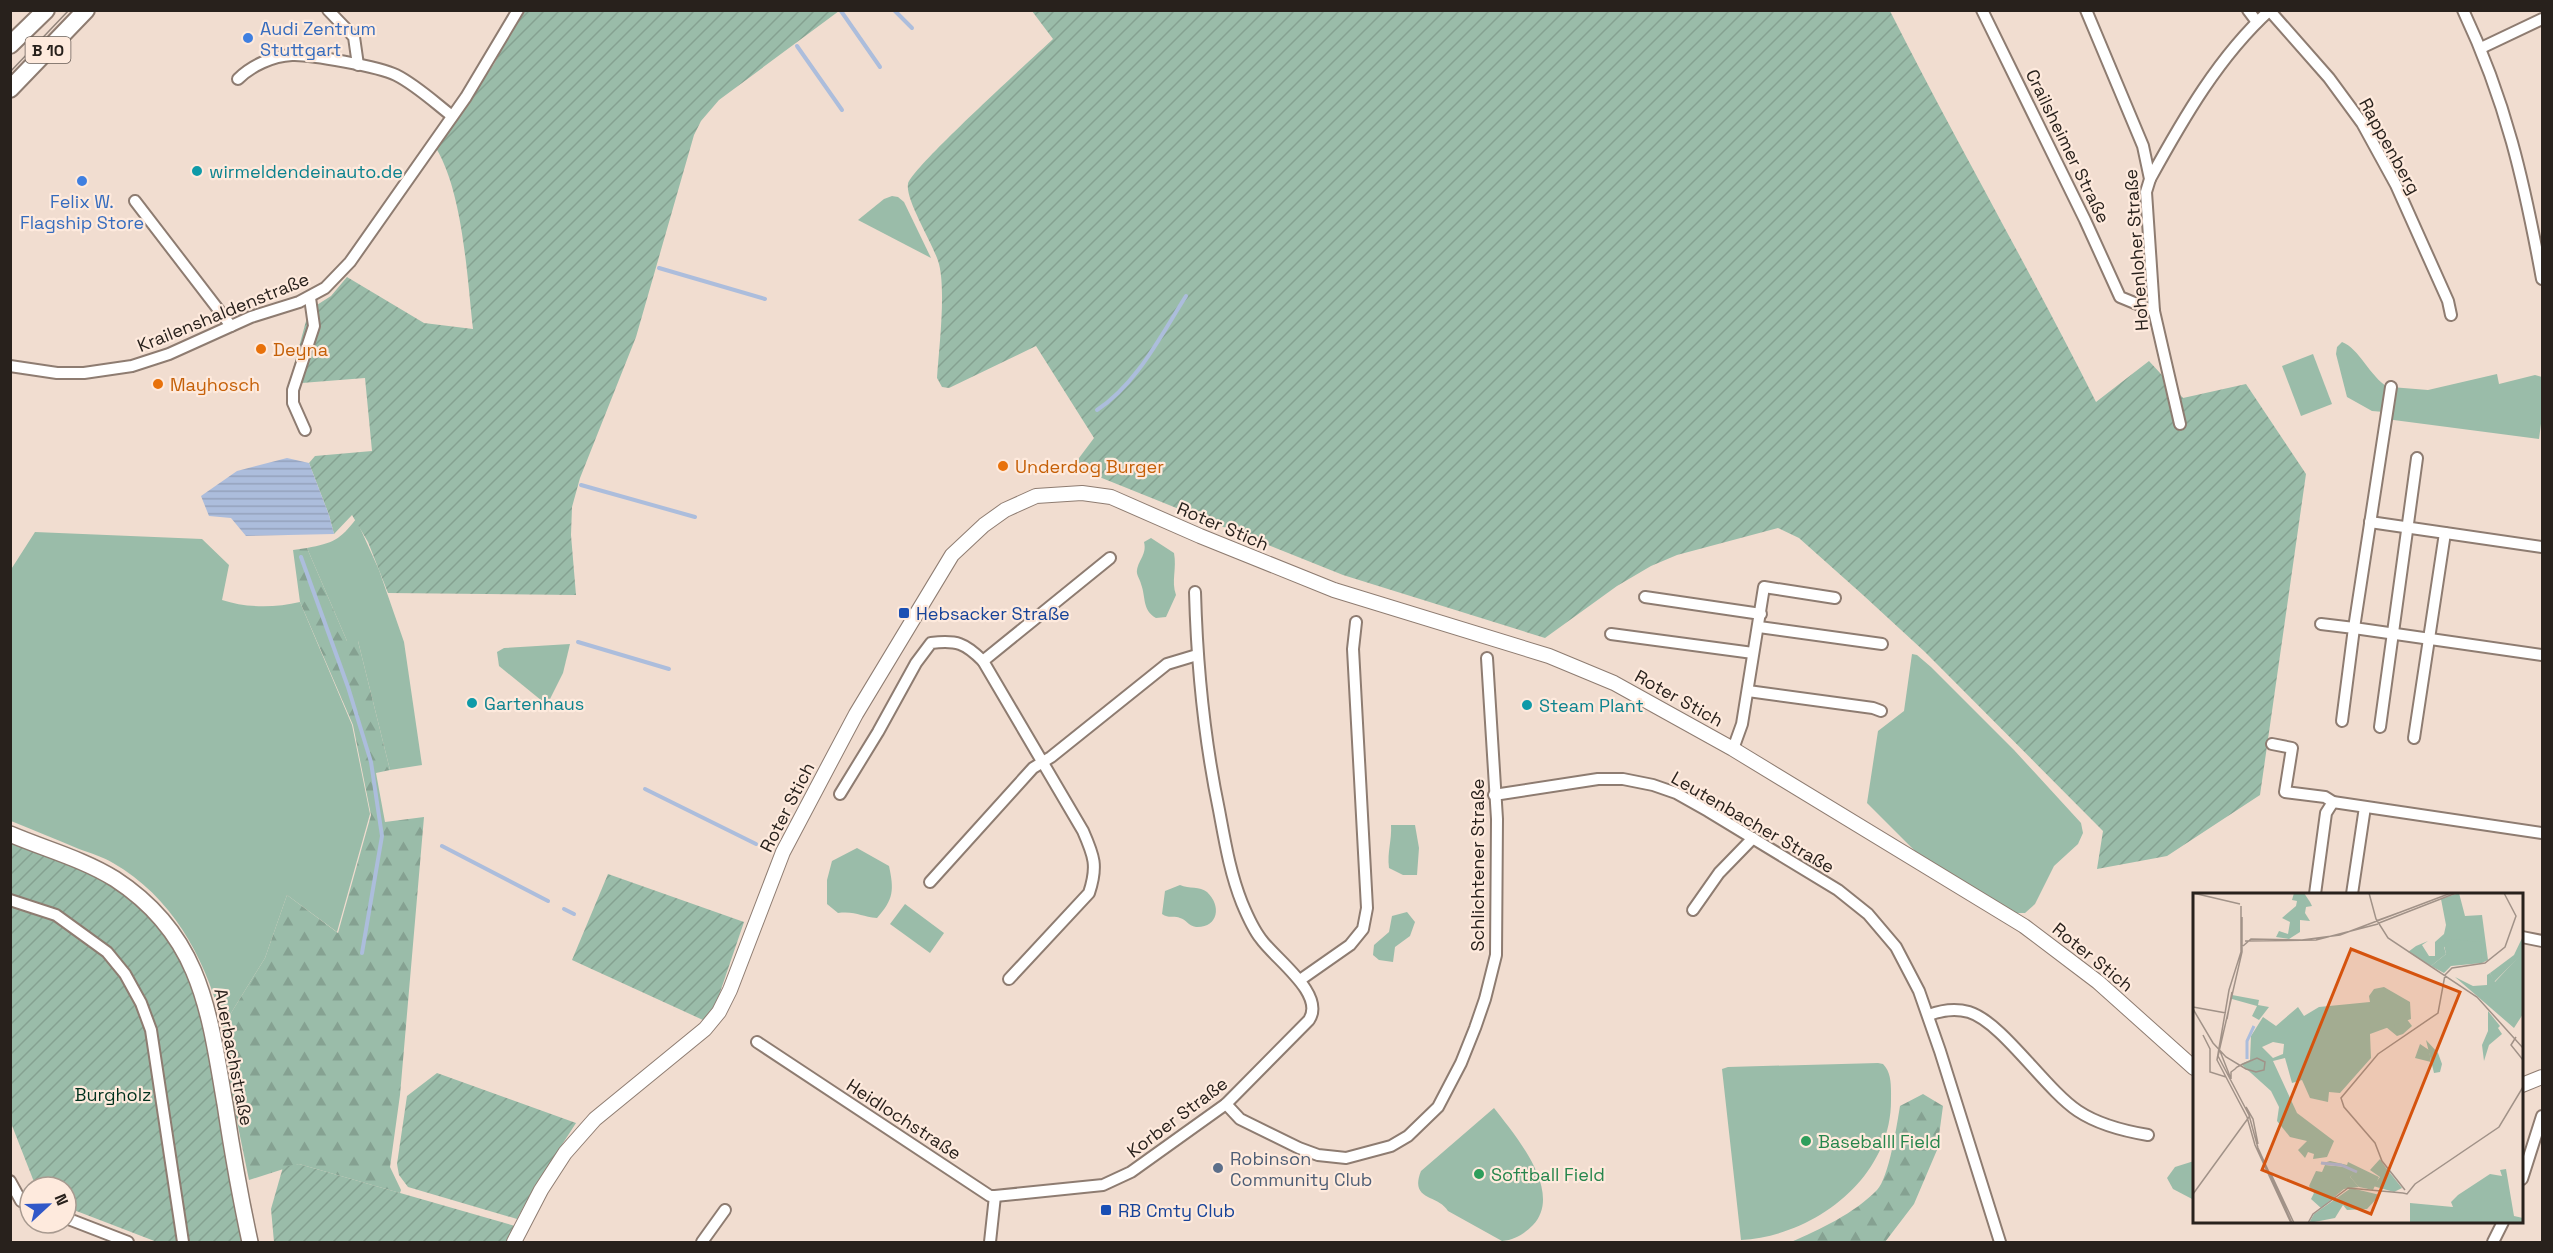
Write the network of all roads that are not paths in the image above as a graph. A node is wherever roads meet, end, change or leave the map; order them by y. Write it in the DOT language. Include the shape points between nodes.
graph roads {
  1 [pos="46,10"];
  2 [pos="86,10"];
  3 [pos="328,10"];
  4 [pos="518,10"];
  5 [pos="1982,10"];
  6 [pos="2086,10"];
  7 [pos="2248,10"];
  8 [pos="2463,10"];
  9 [pos="2270,11"];
  10 [pos="2542,19"];
  11 [pos="2257,22"];
  12 [pos="10,45"];
  13 [pos="2481,48"];
  14 [pos="358,65"];
  15 [pos="238,79"];
  16 [pos="10,89"];
  17 [pos="452,116"];
  18 [pos="2150,178"];
  19 [pos="135,201"];
  20 [pos="2542,279"];
  21 [pos="310,298"];
  22 [pos="2154,311"];
  23 [pos="2451,315"];
  24 [pos="231,327"];
  25 [pos="10,366"];
  26 [pos="2391,387"];
  27 [pos="2180,424"];
  28 [pos="305,430"];
  29 [pos="2417,458"];
  30 [pos="2370,522"];
  31 [pos="2408,527"];
  32 [pos="2445,533"];
  33 [pos="2542,547"];
  34 [pos="1110,558"];
  35 [pos="1195,592"];
  36 [pos="1645,597"];
  37 [pos="1835,598"];
  38 [pos="1761,614"];
  39 [pos="1356,622"];
  40 [pos="2321,624"];
  41 [pos="1759,627"];
  42 [pos="2354,628"];
  43 [pos="1611,634"];
  44 [pos="2393,634"];
  45 [pos="2428,636"];
  46 [pos="1882,644"];
  47 [pos="1753,653"];
  48 [pos="1197,655"];
  49 [pos="2542,655"];
  50 [pos="1487,658"];
  51 [pos="983,661"];
  52 [pos="1748,691"];
  53 [pos="1881,711"];
  54 [pos="2342,721"];
  55 [pos="2380,726"];
  56 [pos="2414,738"];
  57 [pos="2272,744"];
  58 [pos="1733,749"];
  59 [pos="1042,762"];
  60 [pos="840,794"];
  61 [pos="1494,795"];
  62 [pos="2333,802"];
  63 [pos="2365,807"];
  64 [pos="2542,833"];
  65 [pos="10,834"];
  66 [pos="1753,838"];
  67 [pos="930,882"];
  68 [pos="2314,893"];
  69 [pos="2352,893"];
  70 [pos="10,900"];
  71 [pos="1693,910"];
  72 [pos="2523,938"];
  73 [pos="2542,940"];
  74 [pos="1009,979"];
  75 [pos="1300,980"];
  76 [pos="1929,1015"];
  77 [pos="757,1042"];
  78 [pos="2193,1067"];
  79 [pos="2542,1077"];
  80 [pos="2523,1085"];
  81 [pos="1226,1104"];
  82 [pos="2542,1116"];
  83 [pos="2148,1135"];
  84 [pos="2523,1176"];
  85 [pos="10,1181"];
  86 [pos="18,1196"];
  87 [pos="995,1196"];
  88 [pos="725,1209"];
  89 [pos="78,1223"];
  90 [pos="2502,1223"];
  91 [pos="128,1242"];
  92 [pos="183,1242"];
  93 [pos="250,1242"];
  94 [pos="514,1242"];
  95 [pos="702,1242"];
  96 [pos="990,1242"];
  97 [pos="2000,1242"];
  98 [pos="2493,1242"];
  1 -- 12 [label="main road, B 10"];
  2 -- 16 [label="main road, B 10"];
  3 -- 14 [label="street" via="354,36"];
  4 -- 17 [label="street, Krailenshaldenstraße"];
  5 -- 22 [label="street, Crailsheimer Straße" via="2120,297"];
  6 -- 18 [label="street, Hohenloher Straße" via="2143,146"];
  7 -- 11 [label="street"];
  8 -- 13 [label="street"];
  9 -- 11 [label="street"];
  9 -- 23 [label="street, Rappenberg" via="2346,99 2378,150 2444,290"];
  10 -- 13 [label="street"];
  11 -- 18 [label="street" via="2204,90"];
  13 -- 20 [label="street" via="2519,164"];
  14 -- 15 [label="street" via="292,55 246,70"];
  14 -- 17 [label="street" via="394,74"];
  17 -- 21 [label="street, Krailenshaldenstraße" via="350,262 326,288"];
  18 -- 22 [label="street, Hohenloher Straße" via="2146,192"];
  19 -- 24 [label="street"];
  21 -- 24 [label="street, Krailenshaldenstraße"];
  21 -- 28 [label="street" via="314,326 293,390 293,403"];
  22 -- 27 [label="street, Hohenloher Straße"];
  24 -- 25 [label="street, Krailenshaldenstraße" via="169,354 123,368 84,373"];
  26 -- 30 [label="street"];
  29 -- 31 [label="street"];
  30 -- 31 [label="street"];
  30 -- 42 [label="street"];
  31 -- 32 [label="street"];
  31 -- 44 [label="street"];
  32 -- 33 [label="street"];
  32 -- 45 [label="street"];
  34 -- 51 [label="street"];
  35 -- 48 [label="street, Korber Straße"];
  36 -- 38 [label="street"];
  37 -- 38 [label="street" via="1764,587"];
  38 -- 41 [label="street"];
  39 -- 75 [label="street" via="1353,649 1367,908 1363,928 1350,945"];
  40 -- 42 [label="street"];
  41 -- 46 [label="street"];
  41 -- 47 [label="street"];
  42 -- 44 [label="street"];
  42 -- 54 [label="street"];
  43 -- 47 [label="street"];
  44 -- 45 [label="street"];
  44 -- 55 [label="street"];
  45 -- 49 [label="street"];
  45 -- 56 [label="street"];
  47 -- 52 [label="street"];
  48 -- 59 [label="street" via="1167,664"];
  48 -- 75 [label="street, Korber Straße" via="1207,751 1233,878 1261,939"];
  50 -- 61 [label="street, Schlichtener Straße"];
  51 -- 59 [label="street"];
  51 -- 60 [label="street" via="961,643 931,643"];
  52 -- 53 [label="street"];
  52 -- 58 [label="street"];
  57 -- 62 [label="street" via="2292,748 2285,792 2325,797"];
  58 -- 78 [label="street, Roter Stich" via="2024,926 2098,982"];
  58 -- 94 [label="street, Roter Stich" via="1614,682 1565,661 1334,590 1112,497 1082,493 1036,496 1005,510 952,555 856,714 783,852 719,1012 705,1029 595,1119 565,1153"];
  59 -- 67 [label="street" via="1017,783"];
  59 -- 74 [label="street" via="1083,831 1094,856 1095,876 1089,893"];
  61 -- 66 [label="street, Leutenbacher Straße" via="1598,779 1640,781 1676,793"];
  61 -- 81 [label="street, Schlichtener Straße" via="1498,873 1496,956 1461,1063 1438,1107 1408,1136 1391,1146 1346,1158 1299,1148 1240,1119"];
  62 -- 63 [label="street"];
  62 -- 68 [label="street" via="2326,813"];
  63 -- 64 [label="street"];
  63 -- 69 [label="street"];
  65 -- 93 [label="main road, Auerbachstraße" via="81,862 122,884 154,912 184,952 209,1011"];
  66 -- 71 [label="street" via="1719,873"];
  66 -- 76 [label="street, Leutenbacher Straße" via="1838,890 1868,914 1904,960"];
  70 -- 92 [label="street" via="56,915 107,952 141,1003 151,1030"];
  72 -- 73 [label="street"];
  75 -- 81 [label="street, Korber Straße" via="1313,1014"];
  76 -- 83 [label="street" via="1953,1009 1977,1016 2076,1110 2103,1124"];
  76 -- 97 [label="street, Leutenbacher Straße"];
  77 -- 87 [label="street, Heidlochstraße"];
  79 -- 80 [label="street"];
  81 -- 87 [label="street, Korber Straße" via="1131,1172 1103,1185"];
  82 -- 84 [label="street"];
  85 -- 86 [label="street"];
  87 -- 96 [label="street"];
  88 -- 95 [label="street"];
  89 -- 91 [label="street"];
  90 -- 98 [label="street"];
}
